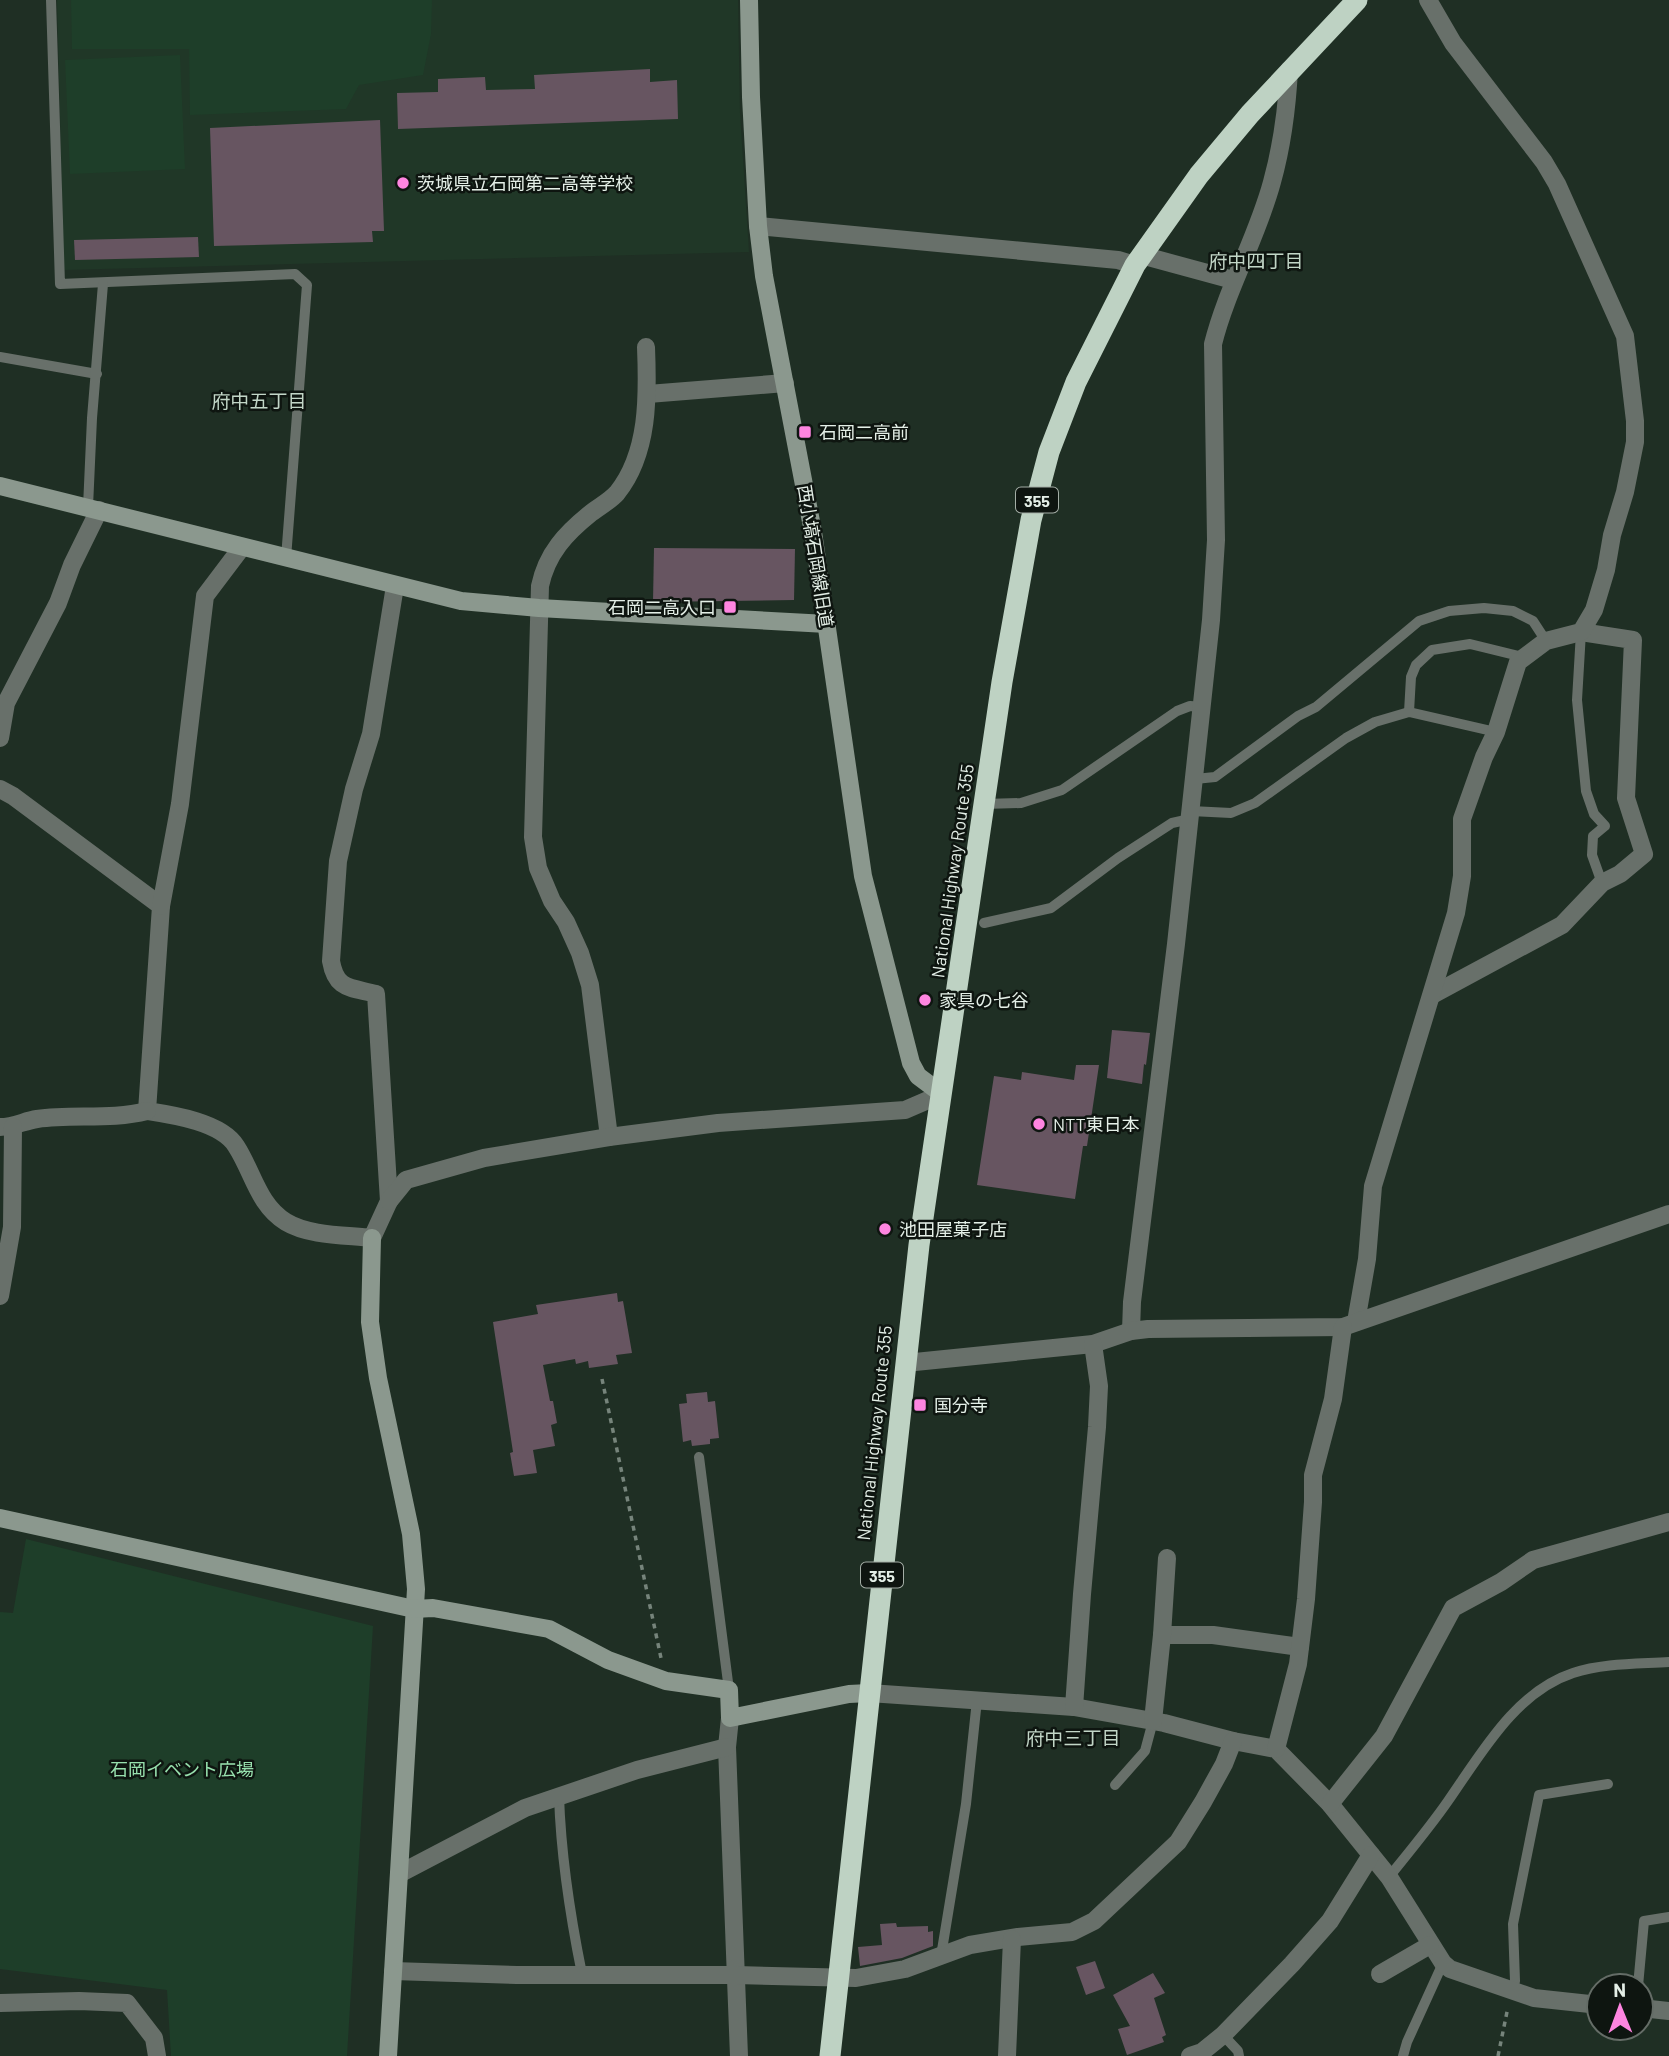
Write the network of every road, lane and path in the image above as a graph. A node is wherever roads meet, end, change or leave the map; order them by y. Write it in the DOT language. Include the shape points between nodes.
graph roads {
  1 [pos="51,0"];
  2 [pos="749,0"];
  3 [pos="1357,0"];
  4 [pos="1428,0"];
  5 [pos="1289,70"];
  6 [pos="758,226"];
  7 [pos="1138,260"];
  8 [pos="1233,280"];
  9 [pos="103,284"];
  10 [pos="646,348"];
  11 [pos="0,357"];
  12 [pos="97,374"];
  13 [pos="785,383"];
  14 [pos="648,394"];
  15 [pos="0,486"];
  16 [pos="94,509"];
  17 [pos="242,547"];
  18 [pos="286,558"];
  19 [pos="395,586"];
  20 [pos="539,608"];
  21 [pos="827,624"];
  22 [pos="1581,632"];
  23 [pos="1546,641"];
  24 [pos="1523,657"];
  25 [pos="1202,706"];
  26 [pos="1409,712"];
  27 [pos="1496,732"];
  28 [pos="0,738"];
  29 [pos="1195,779"];
  30 [pos="0,789"];
  31 [pos="984,804"];
  32 [pos="1191,815"];
  33 [pos="1602,883"];
  34 [pos="161,906"];
  35 [pos="984,923"];
  36 [pos="1432,995"];
  37 [pos="942,1094"];
  38 [pos="148,1111"];
  39 [pos="6,1127"];
  40 [pos="609,1137"];
  41 [pos="389,1201"];
  42 [pos="1669,1214"];
  43 [pos="372,1238"];
  44 [pos="0,1296"];
  45 [pos="1350,1325"];
  46 [pos="1131,1331"];
  47 [pos="1093,1344"];
  48 [pos="905,1363"];
  49 [pos="602,1379"];
  50 [pos="699,1457"];
  51 [pos="0,1518"];
  52 [pos="1669,1522"];
  53 [pos="1167,1558"];
  54 [pos="414,1609"];
  55 [pos="1162,1635"];
  56 [pos="1300,1647"];
  57 [pos="1669,1661"];
  58 [pos="666,1681"];
  59 [pos="729,1690"];
  60 [pos="869,1693"];
  61 [pos="976,1700"];
  62 [pos="1074,1707"];
  63 [pos="730,1718"];
  64 [pos="1153,1721"];
  65 [pos="1233,1741"];
  66 [pos="727,1747"];
  67 [pos="1276,1749"];
  68 [pos="1608,1784"];
  69 [pos="1115,1786"];
  70 [pos="559,1796"];
  71 [pos="1330,1804"];
  72 [pos="1371,1856"];
  73 [pos="399,1874"];
  74 [pos="1389,1877"];
  75 [pos="1669,1917"];
  76 [pos="1012,1939"];
  77 [pos="1430,1945"];
  78 [pos="941,1956"];
  79 [pos="1443,1963"];
  80 [pos="393,1971"];
  81 [pos="1639,1972"];
  82 [pos="582,1974"];
  83 [pos="1380,1974"];
  84 [pos="736,1975"];
  85 [pos="837,1977"];
  86 [pos="1512,1991"];
  87 [pos="0,2003"];
  88 [pos="1585,2003"];
  89 [pos="1223,2035"];
  90 [pos="157,2056"];
  91 [pos="388,2056"];
  92 [pos="739,2056"];
  93 [pos="830,2056"];
  94 [pos="1007,2056"];
  95 [pos="1190,2056"];
  96 [pos="1238,2056"];
  97 [pos="1403,2056"];
  98 [pos="1498,2056"];
  1 -- 9 [label="lane" via="60,284"];
  2 -- 6 [label="street, 西小塙石岡線旧道"];
  3 -- 5 [label="highway, National Highway Route 355 / 355"];
  4 -- 22 [label="street" via="1453,43 1557,184 1625,336 1635,442 1606,570 1594,610"];
  5 -- 7 [label="highway, National Highway Route 355 / 355" via="1199,175"];
  5 -- 8 [label="street" via="1272,183"];
  6 -- 7 [label="street"];
  6 -- 13 [label="street, 西小塙石岡線旧道"];
  7 -- 8 [label="street"];
  7 -- 31 [label="highway, National Highway Route 355 / 355" via="1076,382 1049,452 1031,520"];
  8 -- 25 [label="street" via="1213,344 1216,540"];
  9 -- 12 [label="lane"];
  9 -- 18 [label="lane" via="295,274 307,285"];
  10 -- 14 [label="street"];
  11 -- 12 [label="lane"];
  12 -- 16 [label="lane" via="92,418"];
  13 -- 14 [label="street"];
  13 -- 21 [label="street, 西小塙石岡線旧道"];
  14 -- 20 [label="street" via="640,445 629,476 550,556 540,586"];
  15 -- 16 [label="street"];
  16 -- 17 [label="street"];
  16 -- 28 [label="street" via="58,603 6,703"];
  17 -- 18 [label="street"];
  17 -- 34 [label="street" via="205,596 180,804"];
  18 -- 19 [label="street"];
  19 -- 20 [label="street" via="461,601"];
  19 -- 41 [label="street" via="371,734 338,861 331,961 333,976 344,986 376,994"];
  20 -- 21 [label="street"];
  20 -- 40 [label="street" via="533,837 538,868 580,953 590,985"];
  21 -- 37 [label="street, 西小塙石岡線旧道" via="863,877 911,1063 918,1076"];
  22 -- 23 [label="street"];
  22 -- 33 [label="lane" via="1577,700 1586,791 1594,814 1605,826 1593,836 1592,855"];
  22 -- 33 [label="street" via="1633,640 1626,797 1644,854"];
  23 -- 24 [label="street"];
  23 -- 29 [label="lane" via="1533,621 1513,611 1449,611 1419,621 1317,707 1214,777"];
  24 -- 26 [label="lane" via="1470,644 1432,650 1411,677"];
  24 -- 27 [label="street"];
  25 -- 29 [label="street"];
  25 -- 31 [label="lane" via="1177,711 1062,790 1021,803"];
  26 -- 27 [label="lane"];
  26 -- 32 [label="lane" via="1346,737 1255,803 1231,813"];
  27 -- 36 [label="street" via="1462,819 1462,876 1456,913"];
  29 -- 32 [label="street"];
  30 -- 34 [label="street"];
  31 -- 37 [label="highway, National Highway Route 355 / 355"];
  32 -- 35 [label="lane" via="1118,858 1051,908"];
  32 -- 46 [label="street"];
  33 -- 36 [label="street" via="1562,925"];
  34 -- 38 [label="street"];
  36 -- 45 [label="street" via="1373,1186 1367,1259"];
  37 -- 40 [label="street" via="905,1110 718,1123"];
  37 -- 48 [label="highway, National Highway Route 355 / 355"];
  38 -- 39 [label="street" via="38,1119"];
  38 -- 43 [label="street" via="188,1118 235,1144 269,1208 288,1223 324,1234"];
  39 -- 44 [label="street" via="12,1227"];
  40 -- 41 [label="street" via="438,1170 406,1180"];
  41 -- 43 [label="street"];
  42 -- 45 [label="street"];
  43 -- 54 [label="street" via="370,1322 377,1378 411,1534"];
  45 -- 46 [label="street"];
  45 -- 56 [label="street" via="1313,1475"];
  46 -- 47 [label="street"];
  47 -- 48 [label="street"];
  47 -- 62 [label="street" via="1097,1427"];
  48 -- 60 [label="highway, National Highway Route 355 / 355"];
  49 -- 58 [label="path"];
  50 -- 59 [label="lane"];
  51 -- 54 [label="street"];
  52 -- 71 [label="street" via="1533,1560 1453,1608 1384,1736"];
  53 -- 55 [label="street"];
  54 -- 58 [label="street" via="433,1608 550,1629 608,1660"];
  54 -- 73 [label="street"];
  55 -- 56 [label="street" via="1213,1634"];
  55 -- 64 [label="street"];
  56 -- 67 [label="street"];
  57 -- 74 [label="lane" via="1574,1672 1528,1699 1487,1745"];
  58 -- 59 [label="street"];
  59 -- 63 [label="street"];
  60 -- 61 [label="street"];
  60 -- 63 [label="street"];
  60 -- 85 [label="highway, National Highway Route 355 / 355"];
  61 -- 62 [label="street"];
  61 -- 78 [label="lane" via="966,1804"];
  62 -- 64 [label="street"];
  63 -- 66 [label="street"];
  64 -- 65 [label="street"];
  64 -- 69 [label="lane" via="1146,1751"];
  65 -- 67 [label="street"];
  65 -- 76 [label="street" via="1178,1842 1094,1921 1072,1932"];
  66 -- 70 [label="street"];
  66 -- 84 [label="street"];
  67 -- 71 [label="street"];
  68 -- 86 [label="lane" via="1539,1795 1513,1924"];
  70 -- 73 [label="street" via="496,1822"];
  70 -- 82 [label="lane" via="568,1904"];
  71 -- 72 [label="street"];
  72 -- 74 [label="street"];
  72 -- 89 [label="street" via="1330,1922"];
  73 -- 80 [label="street"];
  74 -- 77 [label="street"];
  75 -- 81 [label="lane" via="1644,1921"];
  76 -- 78 [label="street" via="970,1945"];
  76 -- 94 [label="street"];
  77 -- 79 [label="street"];
  77 -- 83 [label="street"];
  78 -- 85 [label="street" via="905,1969"];
  79 -- 86 [label="street"];
  79 -- 97 [label="lane"];
  80 -- 82 [label="street"];
  80 -- 91 [label="street"];
  82 -- 84 [label="street"];
  84 -- 85 [label="street"];
  84 -- 92 [label="street"];
  85 -- 93 [label="highway, National Highway Route 355 / 355"];
  86 -- 88 [label="street"];
  86 -- 98 [label="path"];
  87 -- 90 [label="street" via="127,2003 154,2038"];
  89 -- 95 [label="street"];
  89 -- 96 [label="lane"];
}
